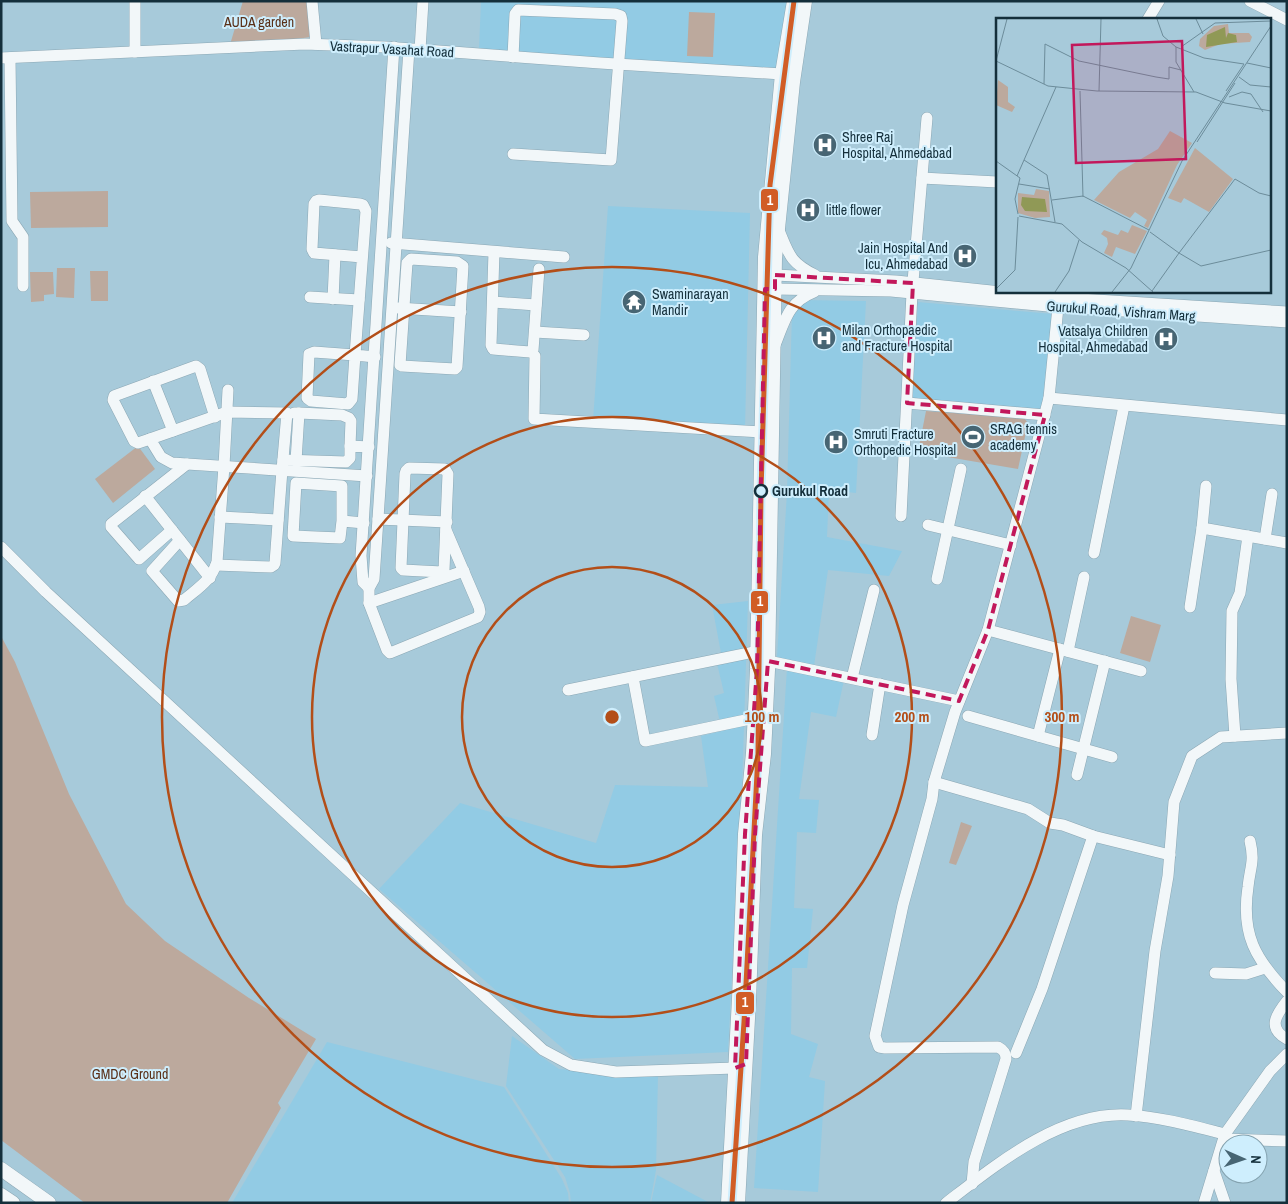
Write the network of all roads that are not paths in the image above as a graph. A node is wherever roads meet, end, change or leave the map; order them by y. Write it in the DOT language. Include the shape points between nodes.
graph roads {
  1 [pos="134,1"];
  2 [pos="312,1"];
  3 [pos="424,1"];
  4 [pos="794,1"];
  5 [pos="805,1"];
  6 [pos="1159,1"];
  7 [pos="1250,1"];
  8 [pos="1149,18"];
  9 [pos="1287,20"];
  10 [pos="316,44"];
  11 [pos="394,48"];
  12 [pos="414,49"];
  13 [pos="135,52"];
  14 [pos="513,57"];
  15 [pos="6,58"];
  16 [pos="619,64"];
  17 [pos="782,74"];
  18 [pos="927,118"];
  19 [pos="513,154"];
  20 [pos="922,178"];
  21 [pos="996,182"];
  22 [pos="778,228"];
  23 [pos="381,243"];
  24 [pos="397,243"];
  25 [pos="494,252"];
  26 [pos="335,255"];
  27 [pos="362,256"];
  28 [pos="564,257"];
  29 [pos="539,269"];
  30 [pos="820,278"];
  31 [pos="770,282"];
  32 [pos="23,286"];
  33 [pos="913,288"];
  34 [pos="820,290"];
  35 [pos="310,297"];
  36 [pos="333,298"];
  37 [pos="1060,298"];
  38 [pos="359,300"];
  39 [pos="493,302"];
  40 [pos="536,304"];
  41 [pos="398,308"];
  42 [pos="461,312"];
  43 [pos="1287,312"];
  44 [pos="1287,322"];
  45 [pos="535,332"];
  46 [pos="584,335"];
  47 [pos="774,348"];
  48 [pos="355,355"];
  49 [pos="395,356"];
  50 [pos="535,356"];
  51 [pos="375,357"];
  52 [pos="153,381"];
  53 [pos="228,390"];
  54 [pos="1049,398"];
  55 [pos="907,402"];
  56 [pos="1124,406"];
  57 [pos="227,412"];
  58 [pos="287,413"];
  59 [pos="299,413"];
  60 [pos="1045,415"];
  61 [pos="215,417"];
  62 [pos="1287,420"];
  63 [pos="173,431"];
  64 [pos="762,432"];
  65 [pos="150,440"];
  66 [pos="350,446"];
  67 [pos="369,447"];
  68 [pos="296,461"];
  69 [pos="187,464"];
  70 [pos="282,465"];
  71 [pos="224,466"];
  72 [pos="961,469"];
  73 [pos="367,476"];
  74 [pos="1206,486"];
  75 [pos="1272,494"];
  76 [pos="145,496"];
  77 [pos="901,516"];
  78 [pos="220,517"];
  79 [pos="378,519"];
  80 [pos="278,520"];
  81 [pos="403,520"];
  82 [pos="342,521"];
  83 [pos="364,523"];
  84 [pos="928,525"];
  85 [pos="446,526"];
  86 [pos="1202,528"];
  87 [pos="172,530"];
  88 [pos="948,530"];
  89 [pos="293,536"];
  90 [pos="1248,536"];
  91 [pos="1264,539"];
  92 [pos="180,540"];
  93 [pos="1287,542"];
  94 [pos="1012,545"];
  95 [pos="1,547"];
  96 [pos="276,548"];
  97 [pos="1094,553"];
  98 [pos="216,565"];
  99 [pos="464,571"];
  100 [pos="1084,577"];
  101 [pos="210,578"];
  102 [pos="937,579"];
  103 [pos="369,588"];
  104 [pos="874,590"];
  105 [pos="369,602"];
  106 [pos="1190,607"];
  107 [pos="988,630"];
  108 [pos="1064,650"];
  109 [pos="765,654"];
  110 [pos="1105,661"];
  111 [pos="1141,671"];
  112 [pos="633,677"];
  113 [pos="852,678"];
  114 [pos="880,684"];
  115 [pos="568,690"];
  116 [pos="959,701"];
  117 [pos="968,716"];
  118 [pos="755,718"];
  119 [pos="1287,732"];
  120 [pos="872,735"];
  121 [pos="1038,736"];
  122 [pos="1235,736"];
  123 [pos="1083,749"];
  124 [pos="1112,757"];
  125 [pos="1077,775"];
  126 [pos="934,782"];
  127 [pos="1093,836"];
  128 [pos="1250,841"];
  129 [pos="1170,855"];
  130 [pos="1265,968"];
  131 [pos="1215,973"];
  132 [pos="1287,992"];
  133 [pos="1287,1002"];
  134 [pos="1287,1038"];
  135 [pos="1016,1053"];
  136 [pos="1287,1054"];
  137 [pos="740,1066"];
  138 [pos="1136,1116"];
  139 [pos="1218,1134"];
  140 [pos="1226,1134"];
  141 [pos="1268,1139"];
  142 [pos="1287,1141"];
  143 [pos="1218,1158"];
  144 [pos="1,1168"];
  145 [pos="1214,1171"];
  146 [pos="972,1184"];
  147 [pos="1,1195"];
  148 [pos="12,1203"];
  149 [pos="49,1203"];
  150 [pos="728,1203"];
  151 [pos="738,1203"];
  152 [pos="946,1203"];
  153 [pos="1204,1203"];
  154 [pos="1225,1203"];
  1 -- 13 [label="street"];
  2 -- 10 [label="street"];
  3 -- 12 [label="street"];
  4 -- 17 [label="main road"];
  5 -- 22 [label="main road"];
  6 -- 8 [label="street"];
  7 -- 9 [label="street"];
  10 -- 11 [label="street, Vastrapur Vasahat Road"];
  10 -- 13 [label="street, Vastrapur Vasahat Road"];
  11 -- 12 [label="street, Vastrapur Vasahat Road"];
  11 -- 23 [label="street"];
  12 -- 14 [label="street, Vastrapur Vasahat Road"];
  12 -- 24 [label="street"];
  13 -- 15 [label="street, Vastrapur Vasahat Road"];
  14 -- 16 [label="street, Vastrapur Vasahat Road"];
  14 -- 16 [label="street" via="515,14 518,10 615,14 621,16 622,21"];
  15 -- 32 [label="street" via="12,221 23,237"];
  16 -- 17 [label="street, Vastrapur Vasahat Road"];
  16 -- 19 [label="street" via="611,160"];
  17 -- 31 [label="main road" via="770,193"];
  18 -- 20 [label="street"];
  20 -- 21 [label="street"];
  20 -- 33 [label="street"];
  22 -- 30 [label="street" via="790,256 800,268"];
  22 -- 31 [label="main road"];
  23 -- 24 [label="street"];
  23 -- 51 [label="street"];
  24 -- 25 [label="street"];
  24 -- 41 [label="street"];
  25 -- 28 [label="street"];
  25 -- 39 [label="street"];
  26 -- 27 [label="street"];
  26 -- 27 [label="street" via="312,251 314,204 319,200 363,205 366,211"];
  26 -- 36 [label="street"];
  27 -- 38 [label="street"];
  29 -- 40 [label="street"];
  30 -- 31 [label="street, Gurukul Road, Vishram Marg"];
  30 -- 33 [label="street, Gurukul Road, Vishram Marg"];
  31 -- 34 [label="street, Gurukul Road, Vishram Marg"];
  31 -- 47 [label="main road"];
  31 -- 64 [label="main road"];
  33 -- 34 [label="street, Gurukul Road, Vishram Marg"];
  33 -- 37 [label="street, Gurukul Road, Vishram Marg"];
  33 -- 55 [label="street"];
  34 -- 47 [label="street" via="801,297 788,312"];
  35 -- 36 [label="street"];
  36 -- 38 [label="street"];
  37 -- 43 [label="street, Gurukul Road, Vishram Marg"];
  37 -- 44 [label="street, Gurukul Road, Vishram Marg"];
  37 -- 54 [label="street"];
  38 -- 48 [label="street"];
  39 -- 40 [label="street"];
  39 -- 45 [label="street" via="493,349 532,352"];
  40 -- 45 [label="street"];
  41 -- 42 [label="street"];
  41 -- 42 [label="street" via="407,263 411,258 461,263"];
  41 -- 49 [label="street"];
  42 -- 49 [label="street" via="456,368 402,366"];
  45 -- 46 [label="street"];
  47 -- 109 [label="main road"];
  48 -- 48 [label="street" via="350,402 309,400 306,395 309,354"];
  48 -- 51 [label="street"];
  49 -- 79 [label="street"];
  50 -- 64 [label="street" via="534,420"];
  51 -- 67 [label="street"];
  52 -- 61 [label="street" via="196,366 200,369"];
  52 -- 63 [label="street"];
  52 -- 65 [label="street" via="116,394 113,398 134,441"];
  53 -- 57 [label="street"];
  54 -- 56 [label="street"];
  54 -- 60 [label="street"];
  55 -- 60 [label="street"];
  55 -- 77 [label="street"];
  56 -- 62 [label="street"];
  56 -- 97 [label="street"];
  57 -- 58 [label="street"];
  57 -- 61 [label="street"];
  57 -- 71 [label="street"];
  58 -- 59 [label="street"];
  58 -- 70 [label="street"];
  59 -- 66 [label="street" via="349,418"];
  59 -- 68 [label="street"];
  60 -- 94 [label="street"];
  61 -- 63 [label="street"];
  63 -- 65 [label="street"];
  64 -- 109 [label="main road"];
  65 -- 69 [label="street" via="163,459"];
  66 -- 67 [label="street"];
  66 -- 68 [label="street" via="350,458 346,462"];
  67 -- 73 [label="street"];
  68 -- 70 [label="street"];
  69 -- 71 [label="street"];
  69 -- 76 [label="street"];
  70 -- 71 [label="street"];
  70 -- 73 [label="street"];
  70 -- 80 [label="street"];
  71 -- 78 [label="street"];
  72 -- 88 [label="street"];
  73 -- 83 [label="street"];
  74 -- 86 [label="street"];
  75 -- 91 [label="street"];
  76 -- 87 [label="street"];
  76 -- 87 [label="street" via="112,522 111,527 139,559"];
  78 -- 80 [label="street"];
  78 -- 98 [label="street"];
  79 -- 81 [label="street"];
  79 -- 103 [label="street" via="374,580"];
  80 -- 96 [label="street"];
  81 -- 85 [label="street"];
  81 -- 85 [label="street" via="403,570 444,570"];
  81 -- 85 [label="street" via="407,468 445,469 449,477"];
  82 -- 83 [label="street"];
  82 -- 89 [label="street" via="340,538"];
  82 -- 89 [label="street" via="342,486 297,482"];
  83 -- 103 [label="street" via="363,582"];
  84 -- 88 [label="street"];
  85 -- 99 [label="street"];
  86 -- 90 [label="street"];
  86 -- 106 [label="street"];
  87 -- 92 [label="street"];
  88 -- 94 [label="street"];
  88 -- 102 [label="street"];
  89 -- 96 [label="street" via="289,545"];
  90 -- 91 [label="street"];
  90 -- 122 [label="street" via="1240,593 1232,610 1231,679"];
  91 -- 93 [label="street"];
  92 -- 101 [label="street"];
  92 -- 101 [label="street" via="152,569 152,573 178,601 184,600"];
  94 -- 107 [label="street"];
  95 -- 137 [label="street" via="543,1050 571,1065 616,1072"];
  96 -- 98 [label="street" via="275,563 271,567"];
  98 -- 101 [label="street"];
  99 -- 105 [label="street"];
  99 -- 105 [label="street" via="479,607 478,617 392,653 387,650"];
  100 -- 108 [label="street"];
  103 -- 105 [label="street"];
  104 -- 113 [label="street"];
  107 -- 108 [label="street"];
  107 -- 116 [label="street"];
  108 -- 110 [label="street"];
  108 -- 121 [label="street"];
  109 -- 112 [label="street"];
  109 -- 113 [label="street"];
  109 -- 118 [label="main road"];
  109 -- 137 [label="main road" via="764,754 755,835"];
  110 -- 111 [label="street"];
  110 -- 123 [label="street"];
  112 -- 115 [label="street"];
  112 -- 118 [label="street" via="645,741"];
  113 -- 114 [label="street"];
  114 -- 116 [label="street"];
  114 -- 120 [label="street"];
  116 -- 126 [label="street"];
  117 -- 121 [label="street"];
  118 -- 137 [label="main road" via="744,834"];
  119 -- 122 [label="street"];
  121 -- 123 [label="street"];
  122 -- 129 [label="street" via="1221,737 1192,756 1174,802"];
  123 -- 124 [label="street"];
  123 -- 125 [label="street"];
  126 -- 127 [label="street" via="1028,809 1050,823"];
  126 -- 146 [label="street" via="874,1036 879,1047 885,1048 998,1047 1006,1054 974,1162"];
  127 -- 129 [label="street"];
  127 -- 135 [label="street" via="1042,989"];
  128 -- 130 [label="street" via="1253,860 1246,904 1247,926 1254,951"];
  129 -- 138 [label="street"];
  130 -- 131 [label="street" via="1246,974"];
  130 -- 132 [label="street"];
  133 -- 134 [label="street" via="1278,1012 1275,1027"];
  136 -- 140 [label="street" via="1270,1071"];
  137 -- 150 [label="main road"];
  137 -- 151 [label="main road"];
  138 -- 139 [label="street"];
  138 -- 146 [label="street" via="1095,1116 1061,1128 1008,1156"];
  141 -- 142 [label="street"];
  143 -- 145 [label="street"];
  144 -- 149 [label="main road"];
  145 -- 153 [label="street"];
  145 -- 154 [label="street"];
  146 -- 152 [label="street"];
  147 -- 148 [label="main road"];
}
